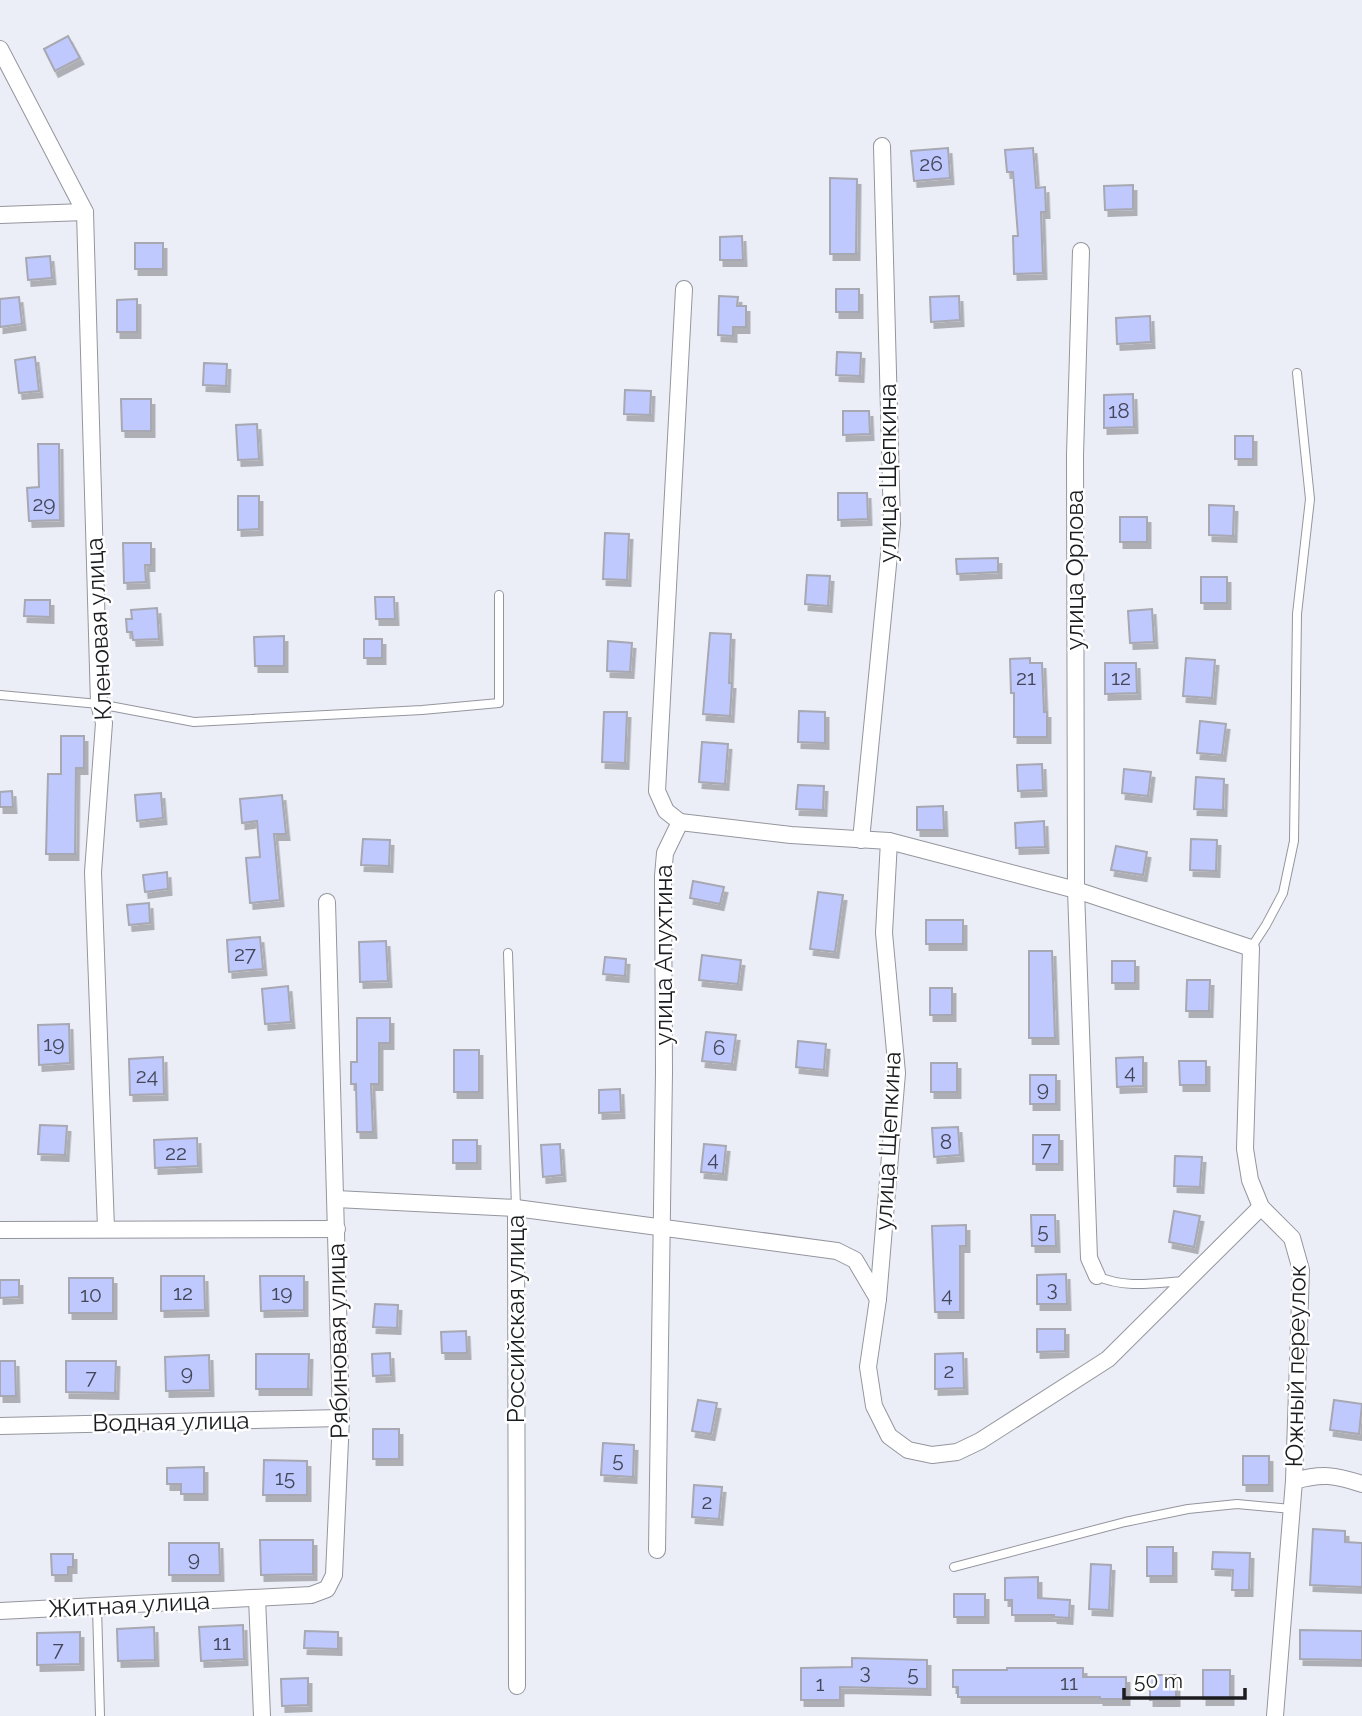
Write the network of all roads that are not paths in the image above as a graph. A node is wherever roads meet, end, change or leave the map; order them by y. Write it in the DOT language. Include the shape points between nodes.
graph roads {
  1 [pos="0,49"];
  2 [pos="882,146"];
  3 [pos="85,212"];
  4 [pos="0,215"];
  5 [pos="1081,251"];
  6 [pos="684,289"];
  7 [pos="1297,373"];
  8 [pos="499,595"];
  9 [pos="0,695"];
  10 [pos="99,704"];
  11 [pos="680,822"];
  12 [pos="861,840"];
  13 [pos="889,841"];
  14 [pos="1076,890"];
  15 [pos="327,902"];
  16 [pos="1251,948"];
  17 [pos="508,953"];
  18 [pos="336,1199"];
  19 [pos="1261,1207"];
  20 [pos="516,1208"];
  21 [pos="662,1227"];
  22 [pos="106,1228"];
  23 [pos="337,1229"];
  24 [pos="0,1230"];
  25 [pos="1097,1276"];
  26 [pos="1188,1280"];
  27 [pos="878,1299"];
  28 [pos="341,1419"];
  29 [pos="0,1426"];
  30 [pos="1294,1481"];
  31 [pos="1362,1484"];
  32 [pos="1292,1509"];
  33 [pos="657,1550"];
  34 [pos="954,1567"];
  35 [pos="257,1598"];
  36 [pos="97,1607"];
  37 [pos="0,1611"];
  38 [pos="517,1686"];
  39 [pos="100,1716"];
  40 [pos="262,1716"];
  41 [pos="1275,1716"];
  1 -- 3 [label="street, Кленовая улица"];
  2 -- 12 [label="street, улица Щепкина" via="892,524"];
  3 -- 4 [label="street"];
  3 -- 10 [label="street, Кленовая улица"];
  5 -- 14 [label="street, улица Орлова" via="1075,455"];
  6 -- 11 [label="street" via="657,791 666,811"];
  7 -- 16 [label="lane" via="1310,499 1297,614 1294,841 1283,893"];
  8 -- 10 [label="lane" via="499,704 194,722"];
  9 -- 10 [label="lane"];
  10 -- 22 [label="street, Кленовая улица" via="104,723 93,872"];
  11 -- 12 [label="street"];
  11 -- 21 [label="street, улица Апухтина" via="665,853 663,876"];
  12 -- 13 [label="street"];
  13 -- 14 [label="street"];
  13 -- 27 [label="street, улица Щепкина" via="884,933 897,1073"];
  14 -- 16 [label="street"];
  14 -- 25 [label="street, улица Орлова" via="1089,1258"];
  15 -- 18 [label="street, Рябиновая улица"];
  16 -- 19 [label="street, Южный переулок" via="1245,1149"];
  17 -- 20 [label="lane, Российская улица"];
  18 -- 20 [label="street"];
  18 -- 23 [label="street, Рябиновая улица"];
  19 -- 26 [label="street"];
  19 -- 30 [label="street, Южный переулок" via="1292,1238 1301,1270"];
  20 -- 21 [label="street"];
  20 -- 38 [label="street, Российская улица"];
  21 -- 27 [label="street" via="837,1251 855,1260"];
  21 -- 33 [label="street, улица Апухтина"];
  22 -- 23 [label="street"];
  22 -- 24 [label="street"];
  23 -- 28 [label="street, Рябиновая улица"];
  25 -- 26 [label="lane" via="1125,1285"];
  26 -- 27 [label="street, улица Щепкина" via="1108,1359 980,1441 957,1452 932,1455 908,1450 889,1436 874,1406 868,1367"];
  28 -- 29 [label="street, Водная улица"];
  28 -- 35 [label="street, Рябиновая улица" via="334,1575 327,1589 311,1595"];
  30 -- 31 [label="street" via="1335,1475"];
  30 -- 32 [label="street, Южный переулок"];
  32 -- 34 [label="lane" via="1237,1503 1188,1509"];
  32 -- 41 [label="street, Южный переулок"];
  35 -- 36 [label="street, Житная улица"];
  35 -- 40 [label="street"];
  36 -- 37 [label="street, Житная улица"];
  36 -- 39 [label="lane"];
}
